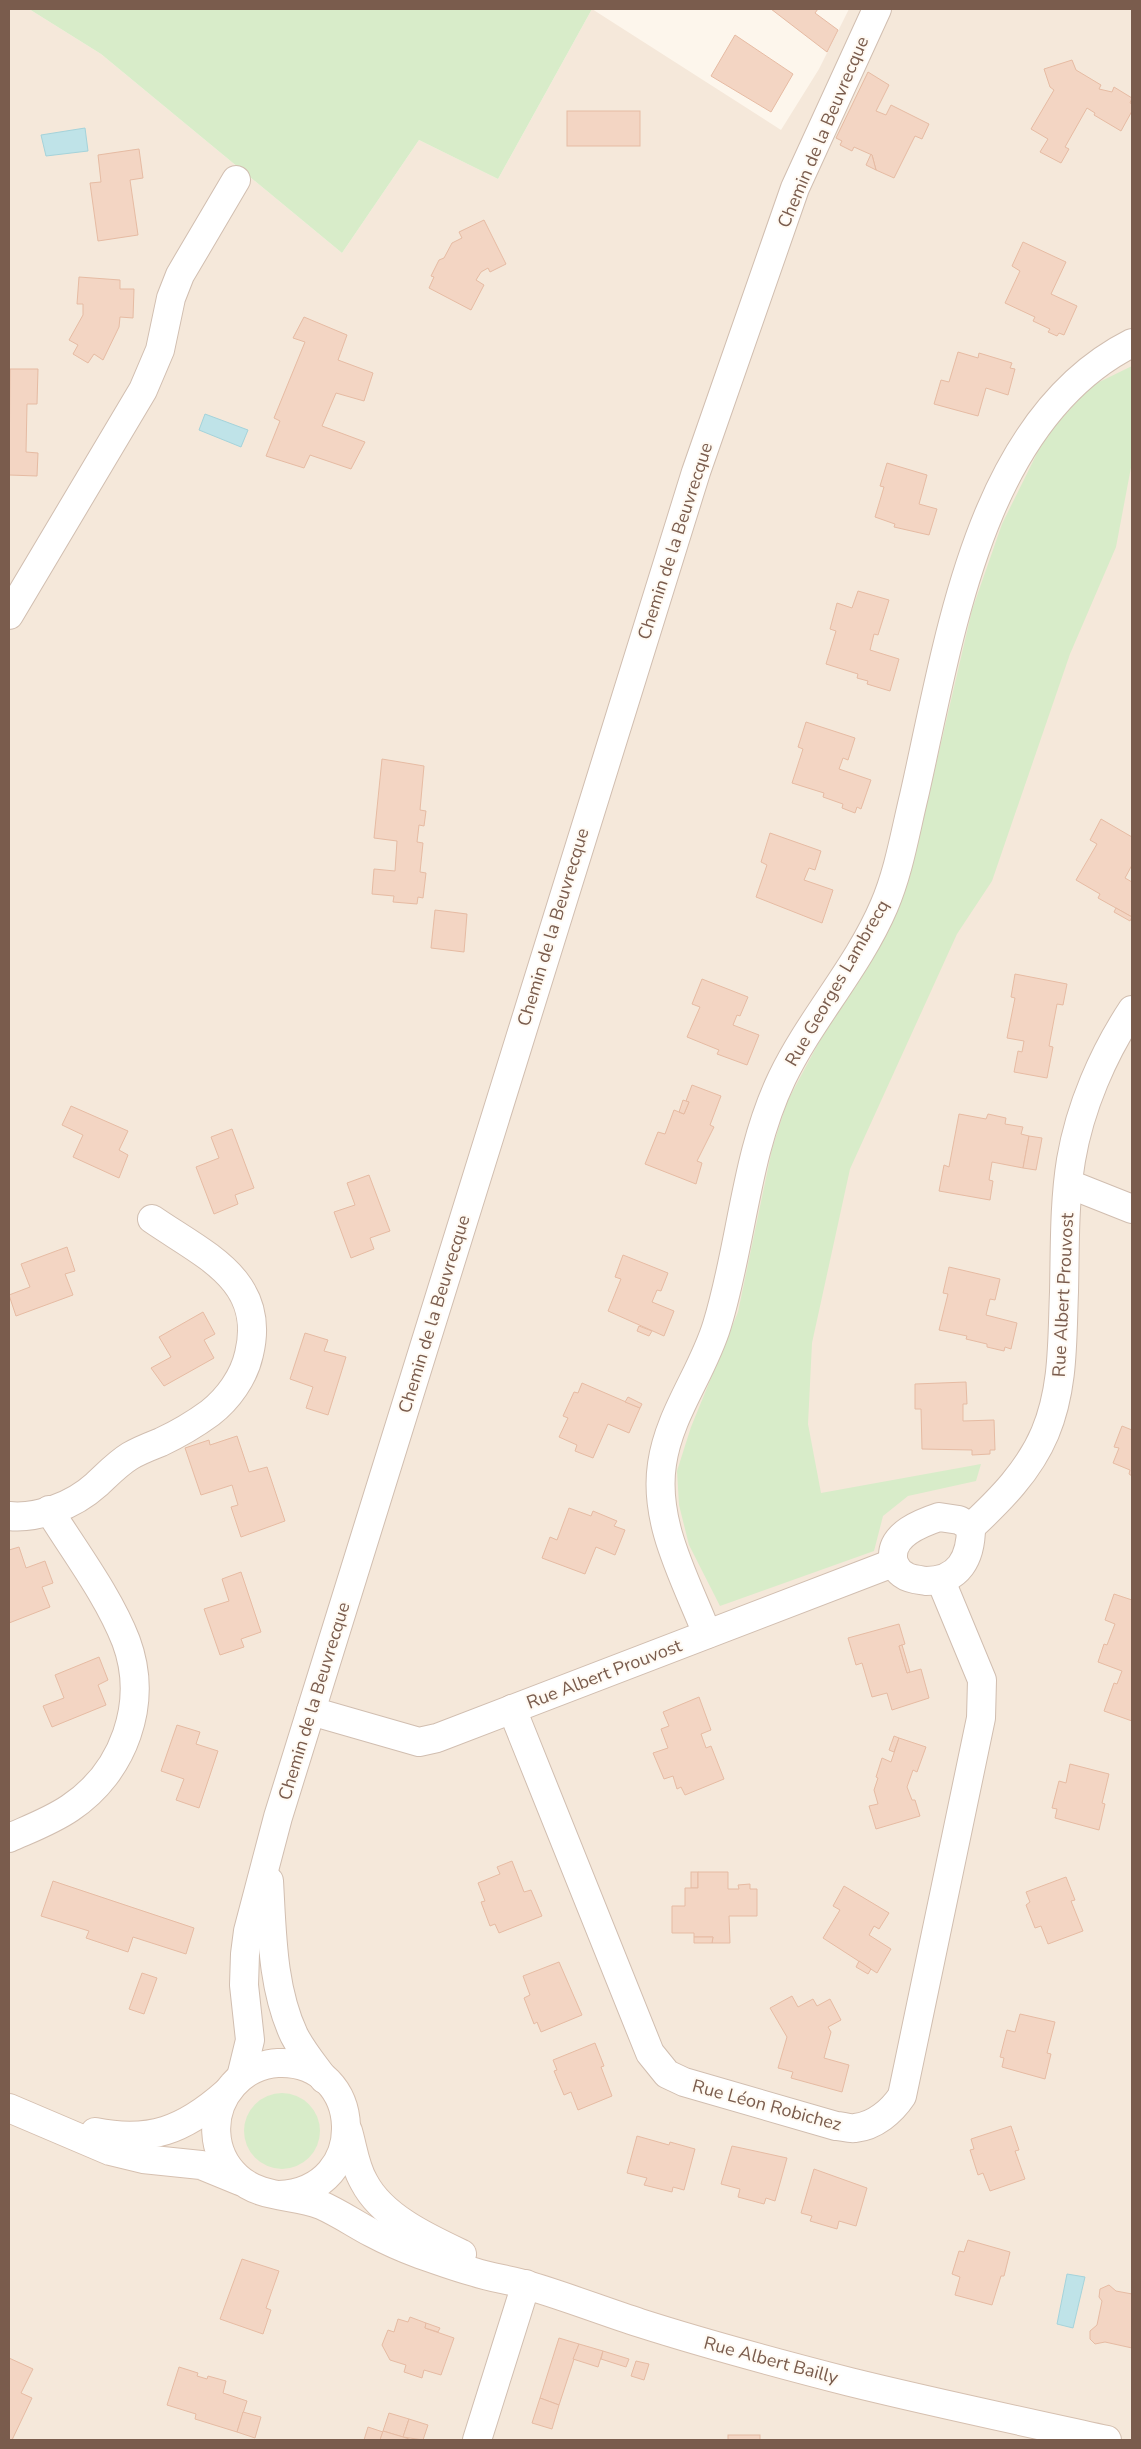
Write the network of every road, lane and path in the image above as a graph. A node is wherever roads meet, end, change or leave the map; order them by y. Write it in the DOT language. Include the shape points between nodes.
graph roads {
  1 [pos="877,9"];
  2 [pos="236,180"];
  3 [pos="1132,343"];
  4 [pos="12,603"];
  5 [pos="1132,1010"];
  6 [pos="1069,1184"];
  7 [pos="1132,1209"];
  8 [pos="152,1219"];
  9 [pos="49,1510"];
  10 [pos="9,1516"];
  11 [pos="971,1528"];
  12 [pos="893,1563"];
  13 [pos="941,1581"];
  14 [pos="706,1634"];
  15 [pos="512,1709"];
  16 [pos="311,1711"];
  17 [pos="9,1838"];
  18 [pos="268,1859"];
  19 [pos="324,2079"];
  20 [pos="234,2085"];
  21 [pos="9,2108"];
  22 [pos="47,2123"];
  23 [pos="347,2123"];
  24 [pos="242,2181"];
  25 [pos="279,2195"];
  26 [pos="526,2284"];
  27 [pos="477,2440"];
  28 [pos="1107,2440"];
  1 -- 16 [label="street, Chemin de la Beuvrecque" via="795,188 696,472"];
  2 -- 4 [label="street" via="180,275 171,298 160,350 143,390"];
  3 -- 14 [label="street, Rue Georges Lambrecq" via="1101,361 1069,388 1040,424 1001,488 979,537 961,598 899,860 884,906 796,1052 764,1121 716,1329 674,1424 661,1466 661,1499 666,1530"];
  5 -- 6 [label="street, Rue Albert Prouvost" via="1094,1083 1077,1135"];
  6 -- 7 [label="street, Rue Albert Prouvost"];
  6 -- 11 [label="street, Rue Albert Prouvost" via="1062,1354 1052,1413 1036,1452 1023,1472"];
  8 -- 9 [label="street" via="213,1262 238,1285 253,1319 248,1358 235,1385 212,1411 181,1432 132,1454 84,1494"];
  9 -- 10 [label="street"];
  9 -- 17 [label="street" via="126,1641 135,1676 133,1711 115,1760 96,1788 64,1812"];
  11 -- 12 [label="street" via="959,1520 939,1517 920,1523 896,1542 892,1552"];
  11 -- 13 [label="street" via="966,1558 954,1573"];
  12 -- 13 [label="street" via="904,1576"];
  12 -- 14 [label="street, Rue Albert Prouvost"];
  13 -- 15 [label="street, Rue Léon Robichez" via="982,1680 981,1718 902,2096 892,2110 876,2121 855,2128 836,2126 684,2082 667,2074 650,2053"];
  14 -- 15 [label="street, Rue Albert Prouvost"];
  15 -- 16 [label="street, Rue Albert Prouvost" via="419,1742"];
  16 -- 18 [label="street, Chemin de la Beuvrecque"];
  18 -- 19 [label="street, Chemin de la Beuvrecque" via="275,1968 284,2006 294,2034"];
  18 -- 20 [label="street, Chemin de la Beuvrecque" via="256,1897 245,1954 244,1986 250,2040"];
  19 -- 20 [label="street" via="311,2070 287,2064 263,2066"];
  19 -- 23 [label="street" via="342,2104"];
  20 -- 22 [label="street" via="211,2107 176,2128 141,2137 120,2137"];
  20 -- 24 [label="street" via="217,2118 218,2145 224,2161"];
  21 -- 22 [label="street"];
  22 -- 24 [label="street" via="91,2144 127,2156 201,2165"];
  23 -- 25 [label="street" via="346,2144 332,2171 308,2189"];
  23 -- 26 [label="street" via="358,2168 376,2199 414,2229"];
  24 -- 25 [label="street" via="259,2191"];
  25 -- 26 [label="street" via="319,2204 418,2253 475,2273"];
  26 -- 27 [label="street"];
  26 -- 28 [label="street, Rue Albert Bailly" via="641,2324 850,2382"];
}
